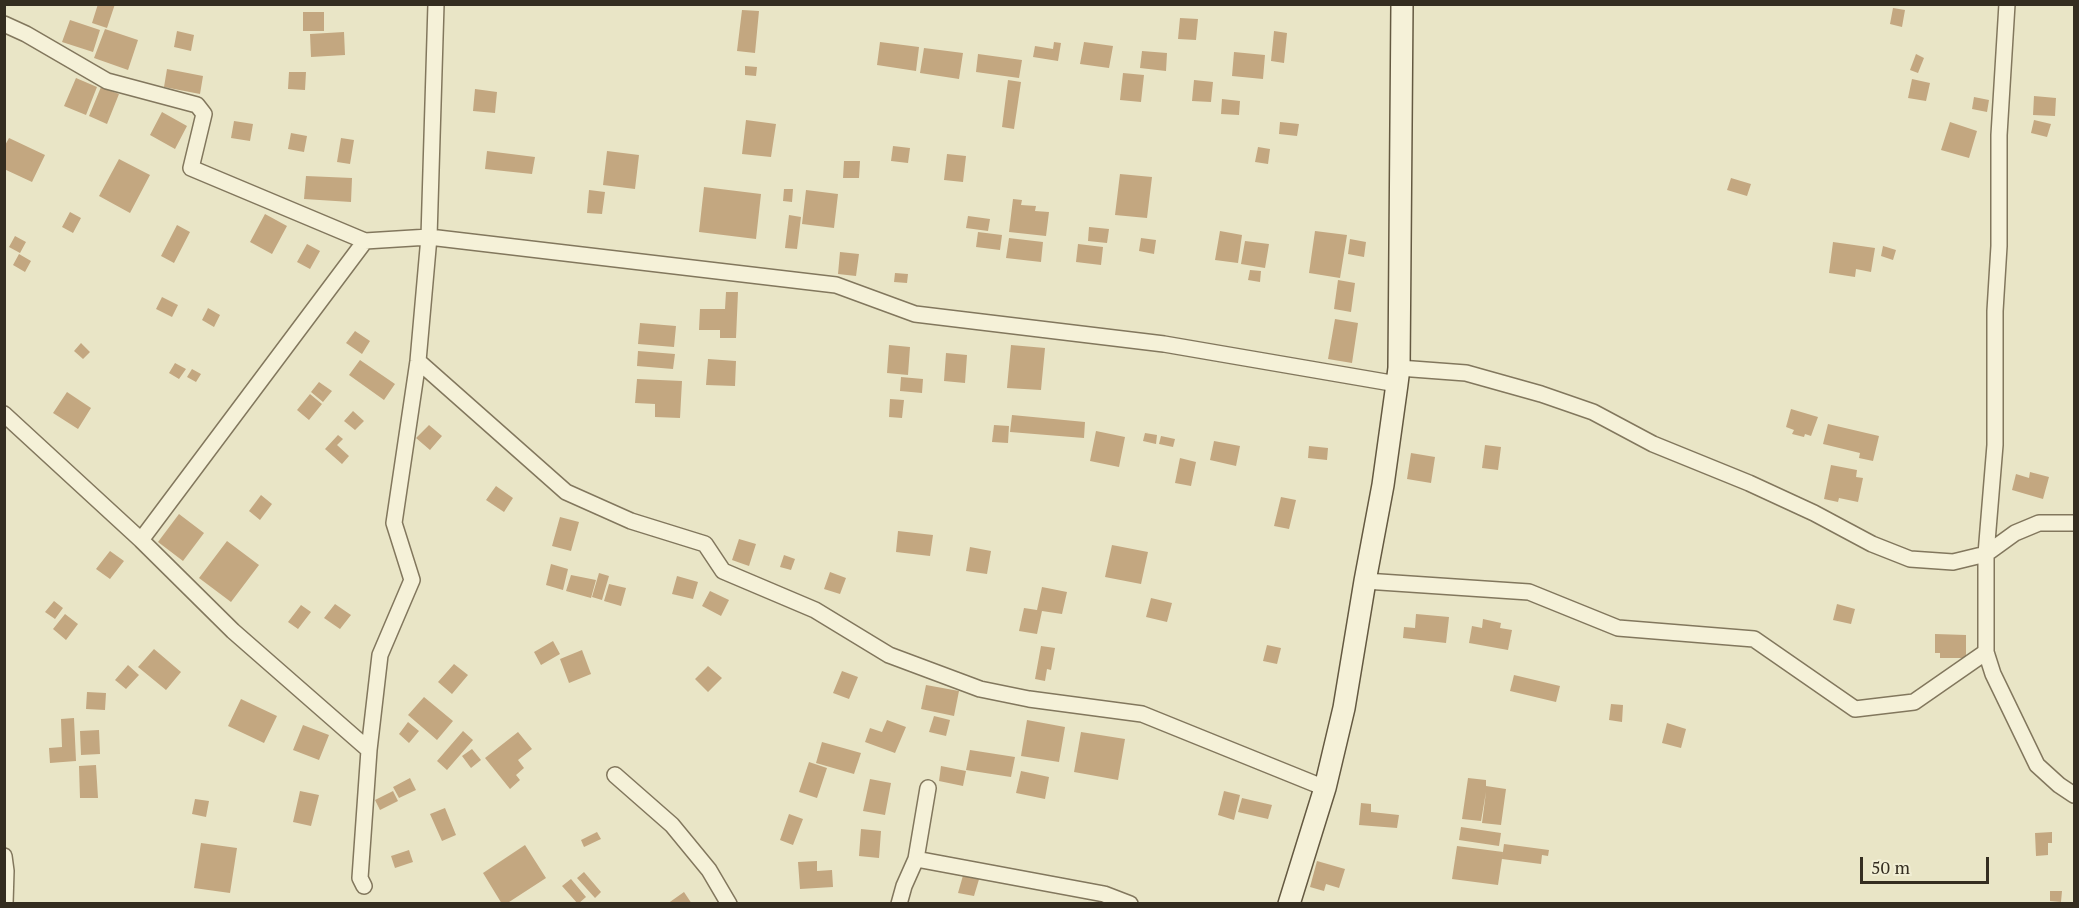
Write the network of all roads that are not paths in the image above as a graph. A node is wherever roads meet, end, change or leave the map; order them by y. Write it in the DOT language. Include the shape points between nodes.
graph roads {
  1 [pos="436,4"];
  2 [pos="1402,4"];
  3 [pos="2007,4"];
  4 [pos="4,24"];
  5 [pos="429,237"];
  6 [pos="365,241"];
  7 [pos="418,361"];
  8 [pos="1398,376"];
  9 [pos="4,414"];
  10 [pos="2074,523"];
  11 [pos="141,540"];
  12 [pos="1986,554"];
  13 [pos="1365,581"];
  14 [pos="1986,652"];
  15 [pos="369,750"];
  16 [pos="615,775"];
  17 [pos="928,788"];
  18 [pos="1325,788"];
  19 [pos="2074,795"];
  20 [pos="4,856"];
  21 [pos="916,859"];
  22 [pos="364,886"];
  23 [pos="5,903"];
  24 [pos="729,903"];
  25 [pos="899,903"];
  26 [pos="1130,903"];
  27 [pos="1288,903"];
  1 -- 5 [label="street"];
  2 -- 8 [label="street"];
  3 -- 12 [label="street" via="1999,135 1995,445"];
  4 -- 6 [label="street" via="107,81 197,105 204,114 191,168"];
  5 -- 6 [label="street"];
  5 -- 7 [label="street"];
  5 -- 8 [label="street" via="836,285 915,314"];
  6 -- 11 [label="street"];
  7 -- 15 [label="street" via="394,523 412,580 380,655"];
  7 -- 18 [label="street" via="566,492 631,521 705,544 723,571 815,610 889,656 980,689 1142,714"];
  8 -- 12 [label="street" via="1466,373 1593,412 1653,444 1749,483 1910,559 1953,562"];
  8 -- 13 [label="street"];
  9 -- 11 [label="street"];
  10 -- 12 [label="street" via="2039,523 2015,533"];
  11 -- 15 [label="street" via="233,631"];
  12 -- 14 [label="street"];
  13 -- 14 [label="street" via="1529,592 1618,628 1754,639 1855,709 1914,702"];
  13 -- 18 [label="street" via="1344,708"];
  14 -- 19 [label="street" via="1993,675 2037,765"];
  15 -- 22 [label="street" via="360,878"];
  16 -- 24 [label="street" via="672,825 709,870"];
  17 -- 21 [label="street"];
  18 -- 27 [label="street"];
  20 -- 23 [label="street"];
  21 -- 25 [label="street"];
  21 -- 26 [label="street" via="1104,894"];
}
